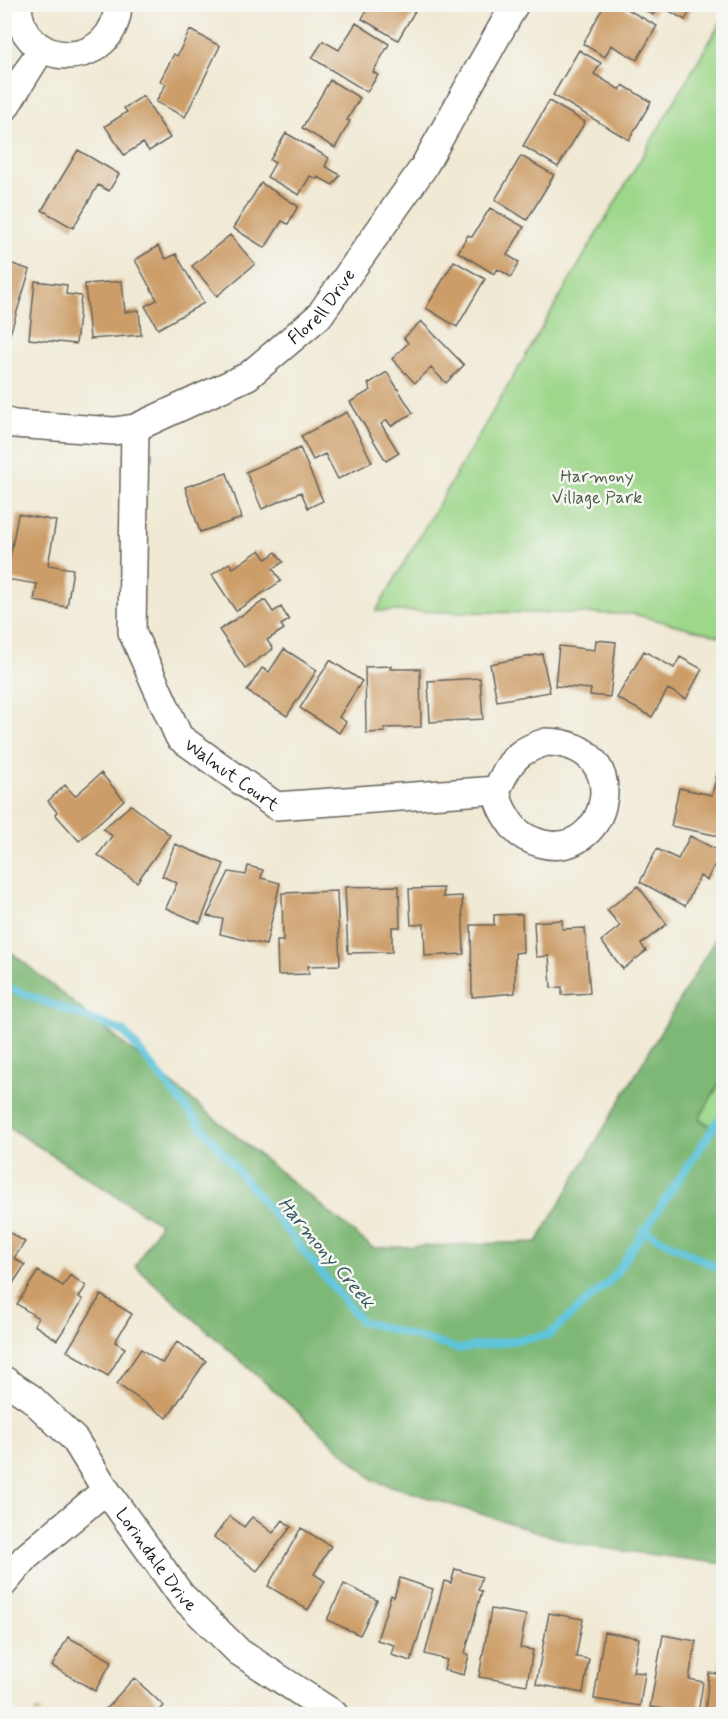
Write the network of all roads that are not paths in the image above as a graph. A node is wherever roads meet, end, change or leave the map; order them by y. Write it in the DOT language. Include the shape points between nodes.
graph roads {
  1 [pos="18,4"];
  2 [pos="118,4"];
  3 [pos="515,4"];
  4 [pos="42,48"];
  5 [pos="4,109"];
  6 [pos="4,421"];
  7 [pos="135,428"];
  8 [pos="497,790"];
  9 [pos="4,1380"];
  10 [pos="106,1490"];
  11 [pos="4,1583"];
  12 [pos="334,1714"];
  1 -- 4 [label="street" via="23,28"];
  2 -- 4 [label="street" via="111,30 94,48 70,56"];
  3 -- 7 [label="street, Florell Drive" via="423,168 319,316 248,376"];
  4 -- 5 [label="street"];
  6 -- 7 [label="street, Florell Drive" via="114,431"];
  7 -- 8 [label="street, Walnut Court" via="132,632 179,737 276,806"];
  9 -- 10 [label="street, Lorindale Drive" via="31,1398 75,1440"];
  10 -- 11 [label="street" via="26,1557"];
  10 -- 12 [label="street, Lorindale Drive" via="181,1595 238,1652"];
}
